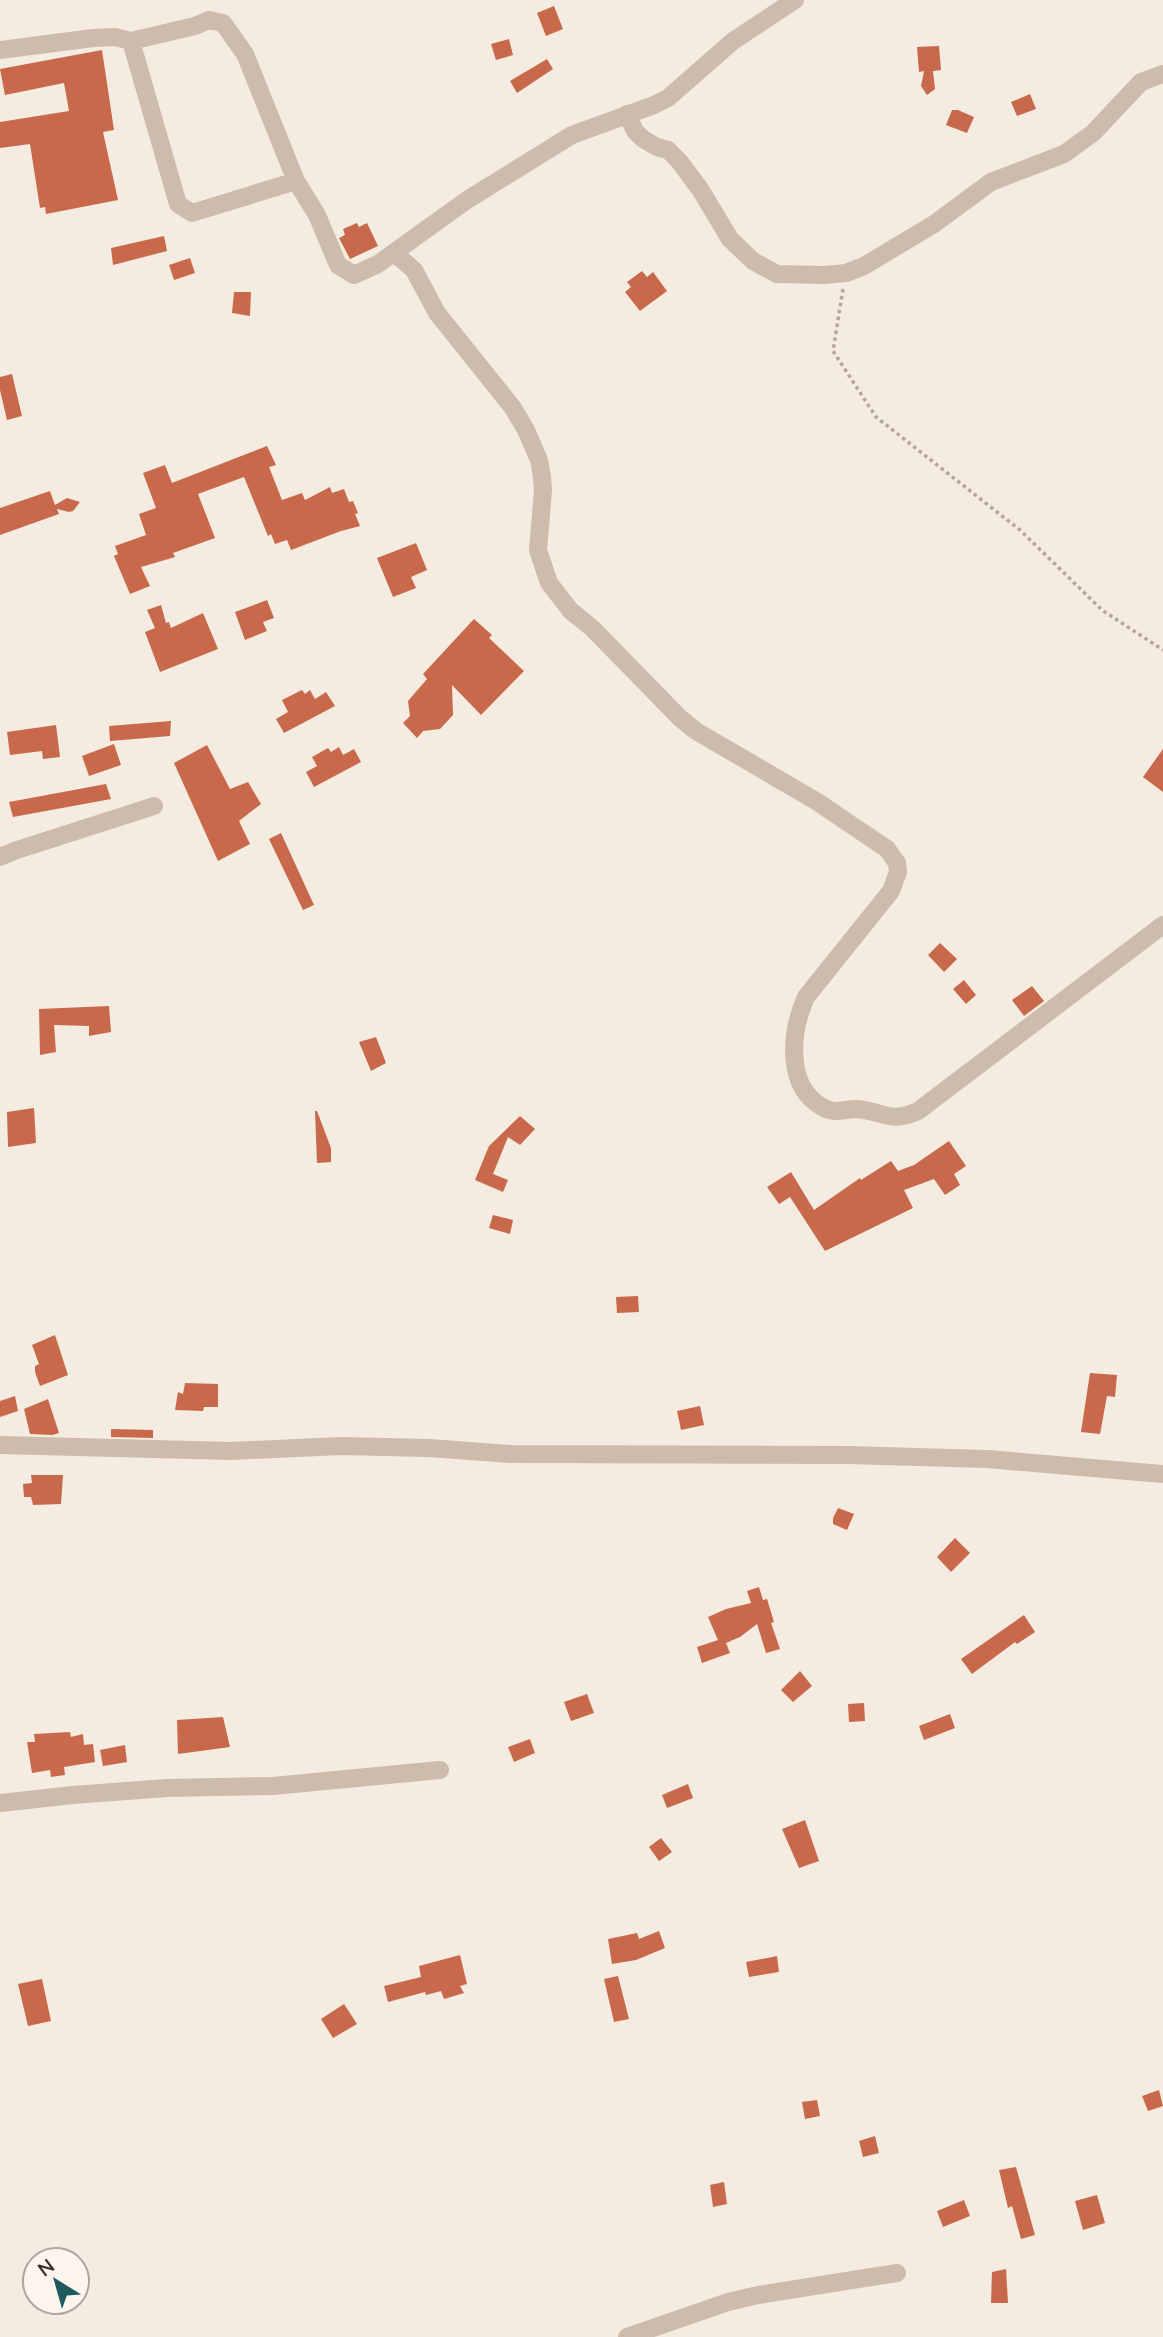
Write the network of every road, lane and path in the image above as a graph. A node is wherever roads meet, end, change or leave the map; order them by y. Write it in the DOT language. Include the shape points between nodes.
graph roads {
  1 [pos="795,0"];
  2 [pos="131,40"];
  3 [pos="0,50"];
  4 [pos="1163,74"];
  5 [pos="627,114"];
  6 [pos="296,181"];
  7 [pos="394,253"];
  8 [pos="846,274"];
  9 [pos="1163,650"];
  10 [pos="154,806"];
  11 [pos="0,857"];
  12 [pos="1163,925"];
  13 [pos="0,1446"];
  14 [pos="1163,1474"];
  15 [pos="440,1770"];
  16 [pos="0,1803"];
  17 [pos="897,2273"];
  18 [pos="627,2337"];
  1 -- 5 [label="street" via="733,41 668,98"];
  2 -- 3 [label="street" via="93,38"];
  2 -- 6 [label="street" via="209,20 223,23 245,54"];
  2 -- 6 [label="street" via="178,204 192,213"];
  4 -- 8 [label="street" via="1140,82 1093,133 1064,154 990,182 898,247"];
  5 -- 7 [label="street" via="572,135 467,200"];
  5 -- 8 [label="street" via="643,139 668,150 679,161 730,239 753,261 777,274"];
  6 -- 7 [label="street" via="317,215 338,265 347,273 364,272"];
  7 -- 12 [label="street" via="414,270 437,313 526,430 542,477 538,550 549,583 563,603 688,724 816,801 887,849 897,863 891,891 806,997 797,1017 795,1068 815,1102 825,1110 855,1109 893,1118 918,1111"];
  8 -- 9 [label="path" via="833,351 876,417 1020,530 1102,610"];
  10 -- 11 [label="street"];
  13 -- 14 [label="street" via="231,1451 341,1446 511,1454 848,1455 987,1459"];
  15 -- 16 [label="street"];
  17 -- 18 [label="street" via="758,2294"];
}
